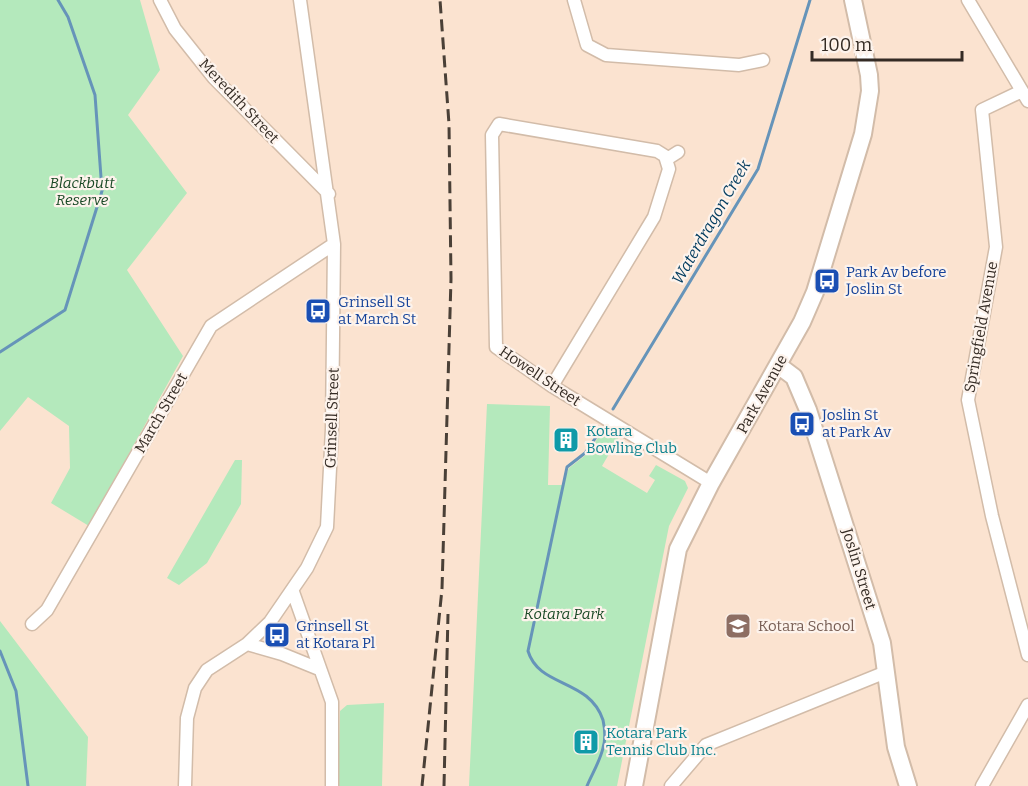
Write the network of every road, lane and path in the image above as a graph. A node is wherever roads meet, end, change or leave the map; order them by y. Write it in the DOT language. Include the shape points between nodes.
graph roads {
  1 [pos="160,0"];
  2 [pos="300,0"];
  3 [pos="574,0"];
  4 [pos="853,0"];
  5 [pos="968,0"];
  6 [pos="763,60"];
  7 [pos="1025,96"];
  8 [pos="328,194"];
  9 [pos="334,244"];
  10 [pos="778,365"];
  11 [pos="552,386"];
  12 [pos="711,483"];
  13 [pos="293,591"];
  14 [pos="32,624"];
  15 [pos="247,644"];
  16 [pos="1028,655"];
  17 [pos="319,669"];
  18 [pos="886,672"];
  19 [pos="1028,705"];
  20 [pos="184,786"];
  21 [pos="332,786"];
  22 [pos="634,786"];
  23 [pos="671,786"];
  24 [pos="908,786"];
  25 [pos="982,786"];
  1 -- 8 [label="street, Meredith Street" via="175,29 214,78"];
  2 -- 8 [label="street, Grinsell Street"];
  3 -- 6 [label="street" via="587,45 606,55 739,65"];
  4 -- 10 [label="main road, Park Avenue" via="869,75 863,134 815,292"];
  5 -- 7 [label="street"];
  7 -- 16 [label="street, Springfield Avenue" via="982,111 996,247 968,400 992,516"];
  8 -- 9 [label="street, Grinsell Street"];
  9 -- 13 [label="street, Grinsell Street" via="327,527"];
  9 -- 14 [label="street, March Street" via="211,326 47,610"];
  10 -- 12 [label="main road, Park Avenue"];
  10 -- 18 [label="main road, Joslin Street" via="794,377 808,410 882,643"];
  11 -- 11 [label="street, Howell Street" via="654,217 673,156 504,123 495,127 492,135 496,347"];
  11 -- 12 [label="street, Howell Street"];
  12 -- 22 [label="main road, Park Avenue" via="677,555"];
  13 -- 15 [label="street, Grinsell Street"];
  13 -- 17 [label="street"];
  15 -- 17 [label="street"];
  15 -- 20 [label="street, Grinsell Street" via="207,670 195,688 187,718"];
  17 -- 21 [label="street" via="332,702"];
  18 -- 23 [label="street" via="706,745"];
  18 -- 24 [label="main road, Joslin Street" via="896,747"];
  19 -- 25 [label="street"];
}
